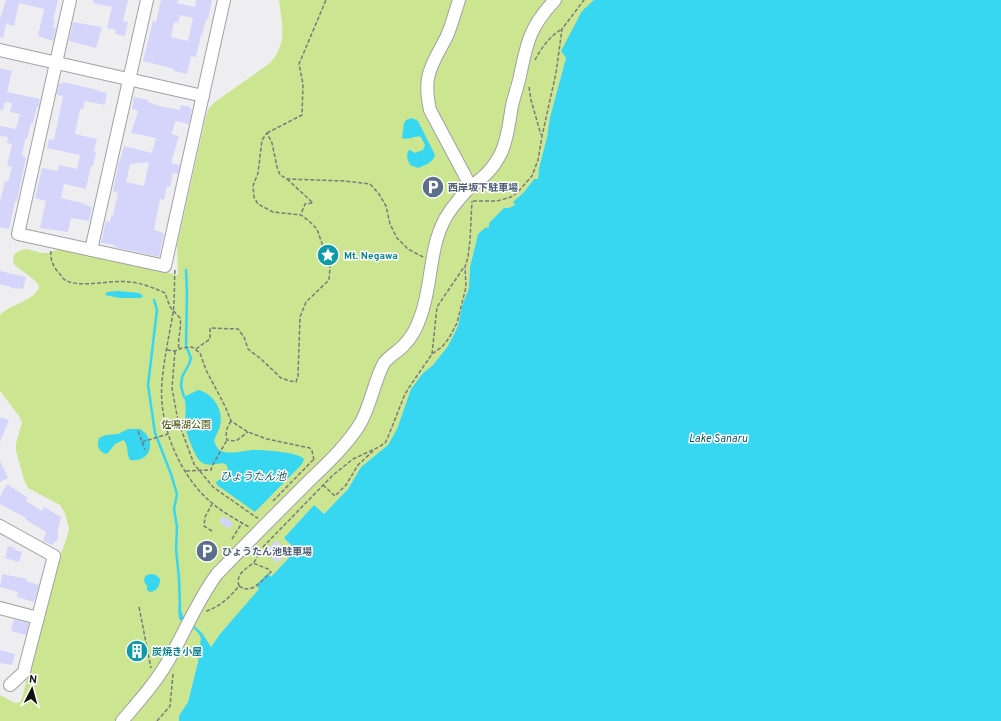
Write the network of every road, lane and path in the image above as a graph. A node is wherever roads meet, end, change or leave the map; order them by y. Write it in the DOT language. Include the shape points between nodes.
graph roads {
  1 [pos="70,0"];
  2 [pos="147,0"];
  3 [pos="224,0"];
  4 [pos="326,0"];
  5 [pos="459,0"];
  6 [pos="555,0"];
  7 [pos="584,0"];
  8 [pos="562,29"];
  9 [pos="0,50"];
  10 [pos="533,62"];
  11 [pos="56,63"];
  12 [pos="129,79"];
  13 [pos="529,82"];
  14 [pos="203,96"];
  15 [pos="267,133"];
  16 [pos="542,136"];
  17 [pos="287,179"];
  18 [pos="469,194"];
  19 [pos="301,215"];
  20 [pos="91,250"];
  21 [pos="168,256"];
  22 [pos="50,257"];
  23 [pos="432,261"];
  24 [pos="465,267"];
  25 [pos="173,311"];
  26 [pos="179,349"];
  27 [pos="196,349"];
  28 [pos="167,350"];
  29 [pos="175,351"];
  30 [pos="432,354"];
  31 [pos="231,421"];
  32 [pos="138,431"];
  33 [pos="248,432"];
  34 [pos="167,434"];
  35 [pos="228,440"];
  36 [pos="142,442"];
  37 [pos="374,449"];
  38 [pos="144,450"];
  39 [pos="318,463"];
  40 [pos="186,471"];
  41 [pos="199,471"];
  42 [pos="323,485"];
  43 [pos="272,502"];
  44 [pos="212,504"];
  45 [pos="262,512"];
  46 [pos="242,523"];
  47 [pos="0,526"];
  48 [pos="212,531"];
  49 [pos="257,532"];
  50 [pos="232,539"];
  51 [pos="252,563"];
  52 [pos="239,586"];
  53 [pos="139,607"];
  54 [pos="0,608"];
  55 [pos="204,611"];
  56 [pos="38,618"];
  57 [pos="173,673"];
  58 [pos="159,676"];
  59 [pos="10,685"];
  60 [pos="122,721"];
  61 [pos="157,721"];
  1 -- 11 [label="street"];
  2 -- 12 [label="street"];
  3 -- 14 [label="street"];
  4 -- 15 [label="path" via="299,64 303,84 302,115"];
  5 -- 18 [label="street" via="451,26 430,69 427,96 430,110"];
  6 -- 18 [label="street" via="537,22 526,47 506,142 495,165"];
  7 -- 8 [label="path"];
  8 -- 10 [label="path" via="548,40"];
  8 -- 16 [label="path" via="556,73"];
  9 -- 11 [label="street"];
  11 -- 12 [label="street"];
  11 -- 20 [label="street" via="18,234"];
  12 -- 14 [label="street"];
  12 -- 20 [label="street"];
  13 -- 16 [label="path" via="530,100"];
  14 -- 21 [label="street"];
  15 -- 17 [label="path" via="280,175"];
  15 -- 19 [label="path" via="262,140 258,173 253,186 254,197 258,204 273,212"];
  16 -- 18 [label="path" via="532,176 517,193 497,201"];
  17 -- 19 [label="path" via="313,203 305,204"];
  17 -- 23 [label="path" via="370,184 386,206 390,224 397,238 418,256"];
  18 -- 23 [label="street" via="443,223"];
  18 -- 24 [label="path" via="470,240"];
  19 -- 27 [label="path" via="317,229 330,267 329,280 306,302 300,317 296,382 282,378 248,349 238,329 210,328 210,339"];
  20 -- 21 [label="street" via="165,266"];
  21 -- 25 [label="path" via="173,257 175,270"];
  22 -- 25 [label="path" via="55,269 65,280 78,284 129,282 153,287 165,293"];
  23 -- 39 [label="street" via="425,299 414,330 404,345 388,357 383,365 360,423 339,450"];
  24 -- 30 [label="path" via="437,307"];
  24 -- 30 [label="path" via="466,287 457,323 442,347"];
  25 -- 26 [label="path" via="180,318"];
  25 -- 28 [label="path"];
  26 -- 27 [label="path"];
  26 -- 29 [label="path"];
  27 -- 31 [label="path" via="226,406"];
  28 -- 29 [label="path"];
  28 -- 34 [label="path" via="162,382 162,407"];
  29 -- 41 [label="path" via="172,388 178,421"];
  30 -- 37 [label="path" via="405,394 385,443"];
  31 -- 33 [label="path"];
  31 -- 35 [label="path" via="227,431"];
  32 -- 36 [label="path"];
  33 -- 35 [label="path" via="236,440"];
  33 -- 39 [label="path" via="275,442 310,448"];
  34 -- 36 [label="path"];
  34 -- 40 [label="path"];
  35 -- 41 [label="path" via="211,470"];
  36 -- 38 [label="path"];
  37 -- 42 [label="path" via="347,463"];
  37 -- 42 [label="path" via="335,496"];
  39 -- 43 [label="path"];
  39 -- 49 [label="street"];
  40 -- 41 [label="path"];
  40 -- 44 [label="path" via="195,486"];
  41 -- 45 [label="path" via="213,487 257,518"];
  42 -- 51 [label="path" via="260,550"];
  44 -- 46 [label="path"];
  44 -- 48 [label="path" via="205,516 204,526"];
  46 -- 49 [label="path"];
  46 -- 50 [label="path"];
  47 -- 56 [label="street" via="54,556"];
  49 -- 58 [label="street" via="217,574"];
  51 -- 52 [label="path" via="239,576"];
  51 -- 52 [label="path" via="271,572 252,589 245,590"];
  52 -- 55 [label="path" via="218,605"];
  53 -- 58 [label="path" via="150,666"];
  54 -- 56 [label="street"];
  56 -- 59 [label="street" via="24,672"];
  57 -- 61 [label="path" via="170,706"];
  58 -- 60 [label="street"];
}
